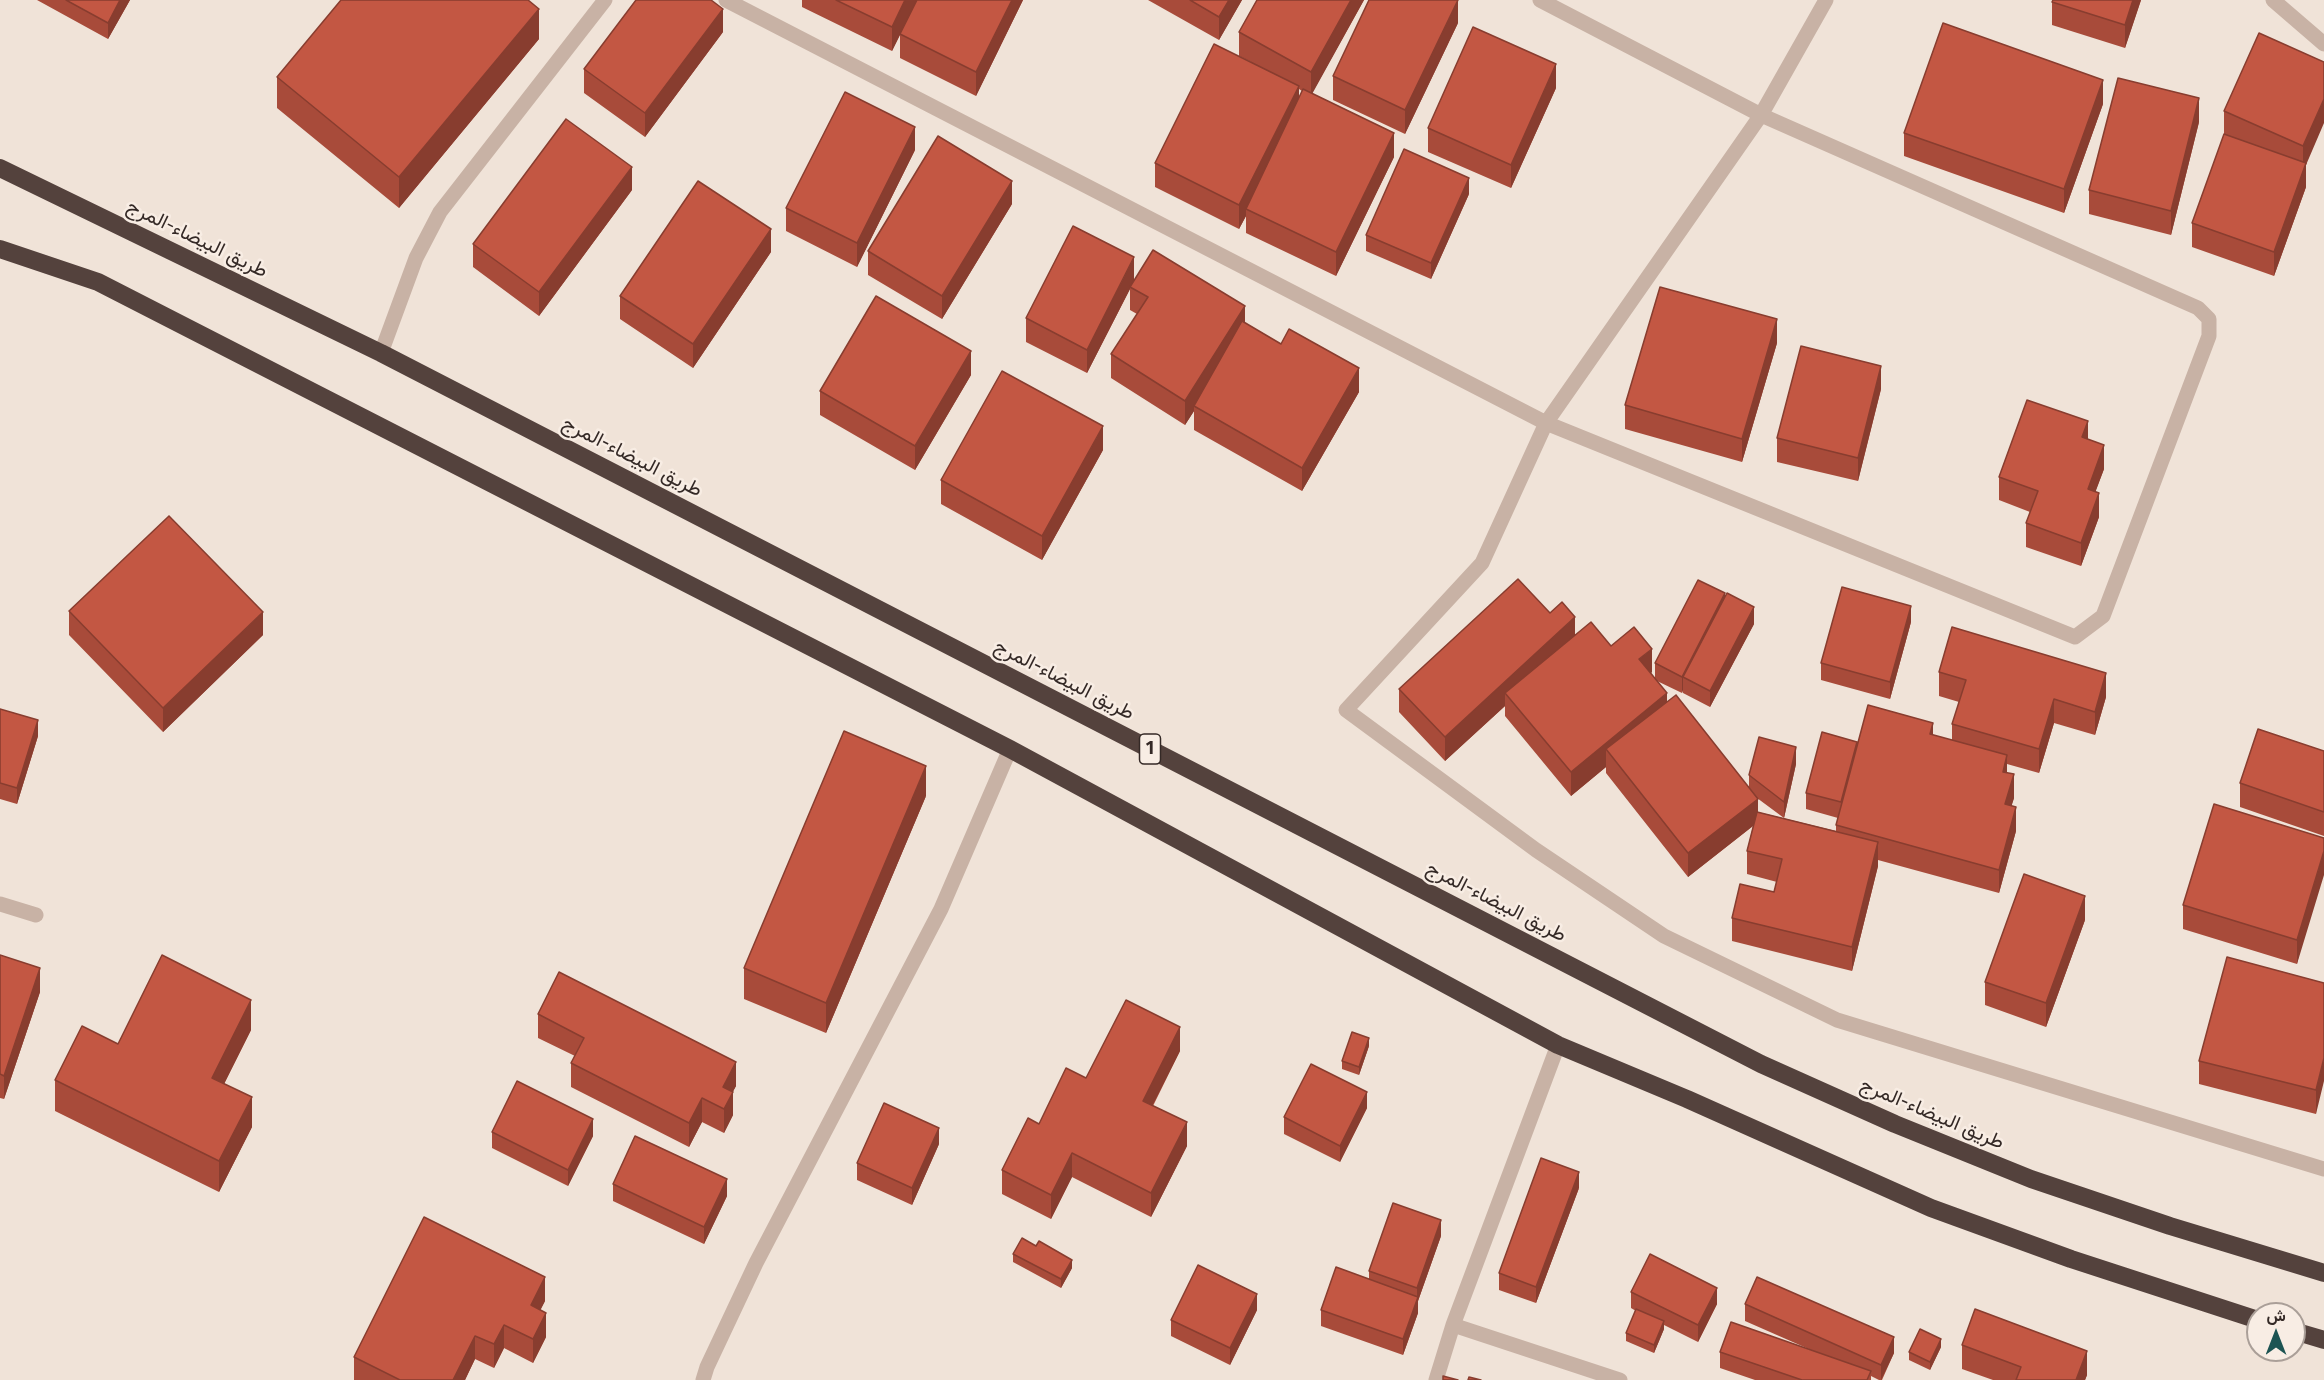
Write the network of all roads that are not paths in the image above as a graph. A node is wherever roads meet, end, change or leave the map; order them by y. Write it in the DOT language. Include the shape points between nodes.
graph roads {
  1 [pos="605,0"];
  2 [pos="726,0"];
  3 [pos="1540,0"];
  4 [pos="1826,0"];
  5 [pos="2273,0"];
  6 [pos="2324,44"];
  7 [pos="1761,116"];
  8 [pos="0,168"];
  9 [pos="0,249"];
  10 [pos="381,353"];
  11 [pos="1546,423"];
  12 [pos="1010,749"];
  13 [pos="0,904"];
  14 [pos="36,915"];
  15 [pos="1557,1046"];
  16 [pos="2324,1169"];
  17 [pos="2324,1273"];
  18 [pos="2246,1316"];
  19 [pos="1453,1325"];
  20 [pos="2306,1335"];
  21 [pos="2324,1340"];
  22 [pos="703,1380"];
  23 [pos="1436,1380"];
  24 [pos="1620,1380"];
  1 -- 10 [label="street" via="440,212 416,258"];
  2 -- 11 [label="street"];
  3 -- 7 [label="street"];
  4 -- 7 [label="street"];
  5 -- 6 [label="street"];
  7 -- 11 [label="street"];
  7 -- 11 [label="street" via="2198,308 2209,320 2209,336 2103,616 2075,637"];
  8 -- 10 [label="highway, طريق البيضاء-المرج / 1"];
  9 -- 12 [label="highway" via="98,282"];
  10 -- 17 [label="highway, طريق البيضاء-المرج / 1" via="1761,1064 1894,1124 2031,1179"];
  11 -- 16 [label="street" via="1482,563 1346,710 1536,850 1664,936 1837,1020"];
  12 -- 15 [label="highway"];
  12 -- 22 [label="street" via="941,909 756,1263"];
  13 -- 14 [label="street"];
  15 -- 18 [label="highway" via="1687,1099 1931,1208"];
  15 -- 19 [label="street"];
  19 -- 23 [label="street"];
  19 -- 24 [label="street"];
  20 -- 21 [label="highway"];
}
